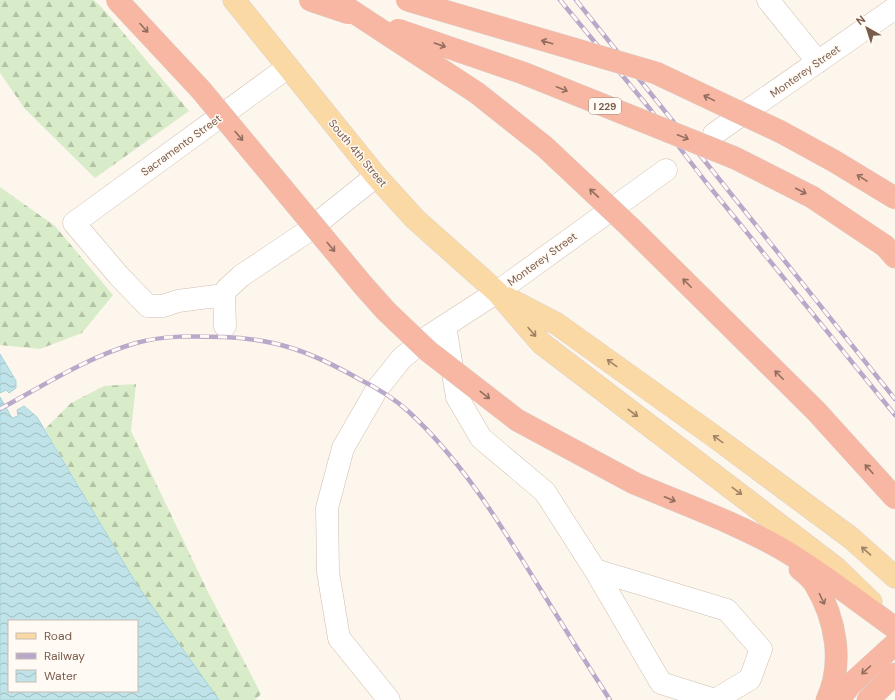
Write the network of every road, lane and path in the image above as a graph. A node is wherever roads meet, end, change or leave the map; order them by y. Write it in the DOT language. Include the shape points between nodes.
graph roads {
  1 [pos="117,0"];
  2 [pos="234,0"];
  3 [pos="310,0"];
  4 [pos="335,0"];
  5 [pos="407,0"];
  6 [pos="768,0"];
  7 [pos="895,8"];
  8 [pos="818,62"];
  9 [pos="288,67"];
  10 [pos="714,134"];
  11 [pos="666,170"];
  12 [pos="376,176"];
  13 [pos="895,198"];
  14 [pos="892,252"];
  15 [pos="497,292"];
  16 [pos="224,295"];
  17 [pos="225,326"];
  18 [pos="445,326"];
  19 [pos="895,498"];
  20 [pos="780,548"];
  21 [pos="595,570"];
  22 [pos="895,577"];
  23 [pos="895,627"];
  24 [pos="895,644"];
  25 [pos="895,674"];
  26 [pos="389,700"];
  27 [pos="827,700"];
  28 [pos="839,700"];
  29 [pos="868,700"];
  1 -- 20 [label="highway, one-way, bridge" via="201,90 362,284 428,351 516,420 634,484"];
  2 -- 9 [label="main road, South 4th Street"];
  3 -- 14 [label="highway, I 229, one-way, bridge" via="523,73 735,158 812,197"];
  19 -- 4 [label="highway, one-way, bridge" via="816,411 630,227 545,147 477,93"];
  13 -- 5 [label="highway, one-way, bridge" via="781,132 656,73"];
  6 -- 8 [label="street"];
  7 -- 8 [label="street, Monterey Street"];
  8 -- 10 [label="street, Monterey Street"];
  9 -- 12 [label="main road, South 4th Street"];
  9 -- 16 [label="street, Sacramento Street" via="74,223 118,276 148,306 163,306 178,301"];
  11 -- 15 [label="street, Monterey Street"];
  12 -- 15 [label="main road, South 4th Street" via="415,219"];
  12 -- 16 [label="street" via="305,233 242,276 227,288"];
  15 -- 18 [label="street, Monterey Street"];
  22 -- 15 [label="main road, one-way" via="851,538 715,437 557,324"];
  15 -- 23 [label="main road, one-way" via="541,343 830,563"];
  16 -- 17 [label="street"];
  18 -- 21 [label="street" via="457,397 481,438 544,492"];
  18 -- 26 [label="street, Monterey Street" via="402,358 377,389 343,448 327,508 328,572 339,638"];
  20 -- 23 [label="highway"];
  20 -- 27 [label="highway, one-way" via="814,583 830,616 837,649 834,685"];
  21 -- 21 [label="street" via="661,683 715,700 750,679 761,649 727,610"];
  24 -- 28 [label="highway, one-way" via="850,685"];
  25 -- 29 [label="highway"];
}
